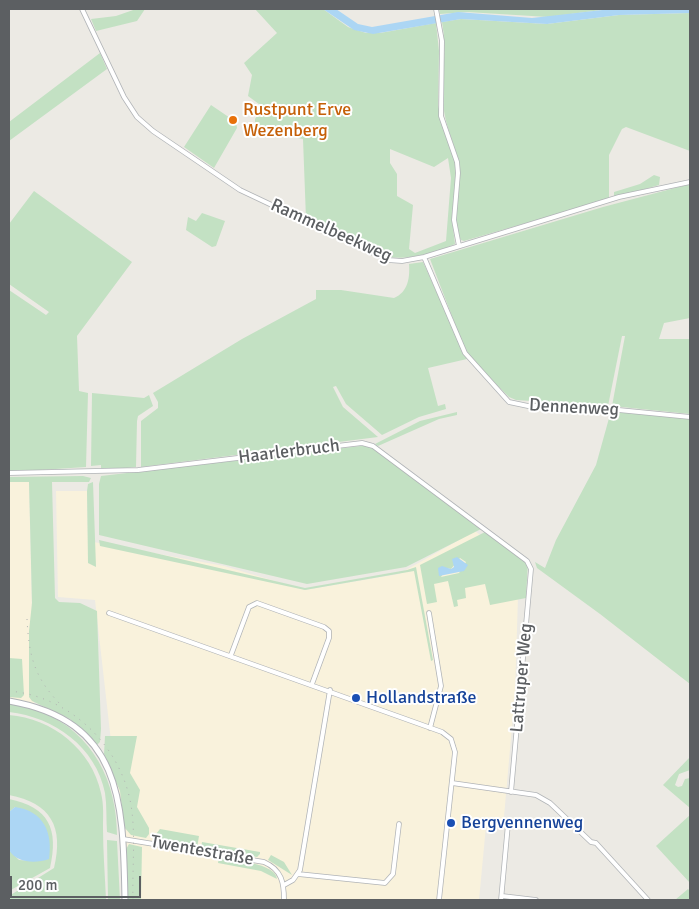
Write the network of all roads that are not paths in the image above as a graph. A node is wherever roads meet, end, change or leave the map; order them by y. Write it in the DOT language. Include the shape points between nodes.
graph roads {
  1 [pos="82,9"];
  2 [pos="436,11"];
  3 [pos="690,182"];
  4 [pos="460,246"];
  5 [pos="424,257"];
  6 [pos="690,417"];
  7 [pos="9,473"];
  8 [pos="530,565"];
  9 [pos="109,613"];
  10 [pos="429,613"];
  11 [pos="231,656"];
  12 [pos="312,684"];
  13 [pos="330,690"];
  14 [pos="9,701"];
  15 [pos="430,728"];
  16 [pos="452,783"];
  17 [pos="511,792"];
  18 [pos="399,824"];
  19 [pos="508,824"];
  20 [pos="124,839"];
  21 [pos="298,874"];
  22 [pos="284,885"];
  23 [pos="502,898"];
  24 [pos="125,900"];
  25 [pos="284,900"];
  26 [pos="439,900"];
  27 [pos="536,900"];
  28 [pos="648,900"];
  1 -- 5 [label="street, Rammelbeekweg" via="124,97 137,117 153,131 240,190 366,250 394,260"];
  2 -- 4 [label="street" via="442,51 440,106 457,162 454,220"];
  3 -- 4 [label="street, Rammelbeekweg" via="619,197"];
  4 -- 5 [label="street, Rammelbeekweg"];
  5 -- 6 [label="street, Dennenweg" via="465,354 509,402"];
  7 -- 8 [label="street, Haarlerbruch" via="138,470 366,443"];
  8 -- 17 [label="street, Lattruper Weg"];
  9 -- 11 [label="street"];
  10 -- 15 [label="street" via="441,686"];
  11 -- 12 [label="street"];
  11 -- 12 [label="street" via="253,603 287,613 328,631 329,638"];
  12 -- 13 [label="street"];
  13 -- 15 [label="street"];
  13 -- 21 [label="street"];
  14 -- 20 [label="main road" via="54,714 89,741 100,756 118,796"];
  15 -- 16 [label="street" via="446,735 453,743"];
  16 -- 17 [label="street"];
  16 -- 26 [label="street"];
  17 -- 28 [label="street" via="536,795 550,802 591,842 596,843"];
  18 -- 21 [label="street" via="393,874 385,883"];
  19 -- 23 [label="street"];
  20 -- 22 [label="street, Twentestraße" via="264,862 275,868"];
  20 -- 24 [label="main road"];
  21 -- 22 [label="street"];
  22 -- 25 [label="street"];
  23 -- 27 [label="street"];
}
